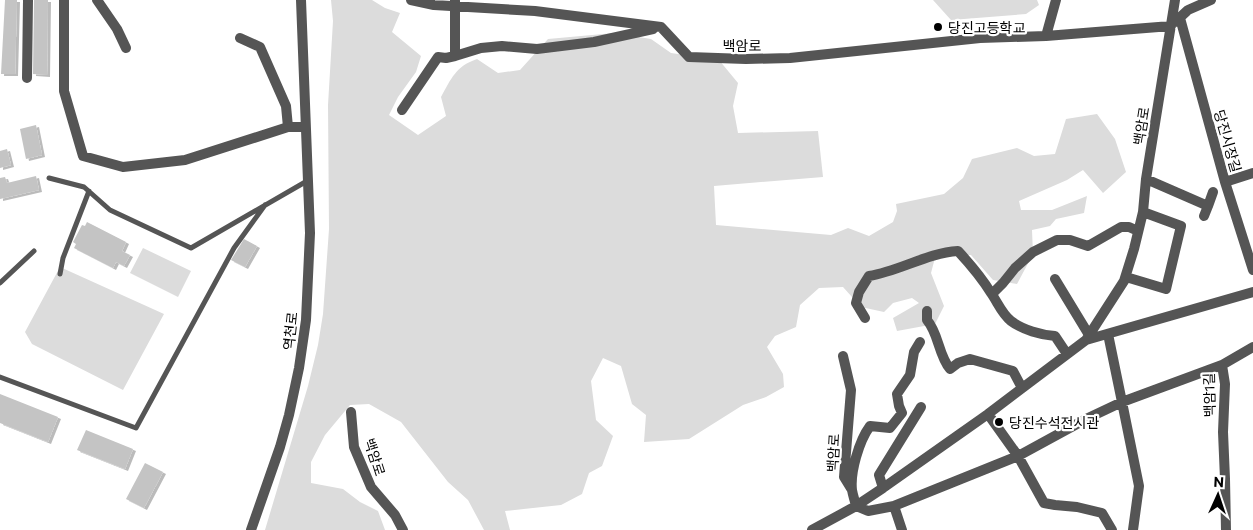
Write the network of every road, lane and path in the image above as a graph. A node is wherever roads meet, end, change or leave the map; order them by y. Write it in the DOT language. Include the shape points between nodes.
graph roads {
  1 [pos="28,0"];
  2 [pos="64,0"];
  3 [pos="97,0"];
  4 [pos="301,0"];
  5 [pos="411,0"];
  6 [pos="1056,0"];
  7 [pos="1175,0"];
  8 [pos="1211,0"];
  9 [pos="453,2"];
  10 [pos="1180,18"];
  11 [pos="1171,26"];
  12 [pos="661,27"];
  13 [pos="1046,36"];
  14 [pos="240,38"];
  15 [pos="126,48"];
  16 [pos="455,56"];
  17 [pos="27,78"];
  18 [pos="402,110"];
  19 [pos="288,126"];
  20 [pos="305,127"];
  21 [pos="1253,173"];
  22 [pos="49,178"];
  23 [pos="1146,179"];
  24 [pos="308,181"];
  25 [pos="1225,182"];
  26 [pos="88,191"];
  27 [pos="1213,192"];
  28 [pos="265,205"];
  29 [pos="1208,206"];
  30 [pos="1143,212"];
  31 [pos="1204,216"];
  32 [pos="1138,231"];
  33 [pos="34,250"];
  34 [pos="1253,270"];
  35 [pos="60,274"];
  36 [pos="1126,277"];
  37 [pos="1055,279"];
  38 [pos="0,283"];
  39 [pos="1253,292"];
  40 [pos="992,294"];
  41 [pos="927,311"];
  42 [pos="866,318"];
  43 [pos="1108,334"];
  44 [pos="1087,337"];
  45 [pos="920,342"];
  46 [pos="1253,347"];
  47 [pos="1067,354"];
  48 [pos="843,356"];
  49 [pos="1222,365"];
  50 [pos="0,377"];
  51 [pos="1022,388"];
  52 [pos="1122,402"];
  53 [pos="921,406"];
  54 [pos="352,412"];
  55 [pos="988,414"];
  56 [pos="1018,456"];
  57 [pos="884,488"];
  58 [pos="852,490"];
  59 [pos="856,506"];
  60 [pos="894,506"];
  61 [pos="251,530"];
  62 [pos="403,530"];
  63 [pos="812,530"];
  64 [pos="902,530"];
  65 [pos="1112,530"];
  66 [pos="1133,530"];
  67 [pos="1226,530"];
  1 -- 17 [label="street"];
  2 -- 19 [label="street" via="64,92 83,156 123,167 185,160"];
  3 -- 15 [label="street" via="118,29"];
  4 -- 20 [label="street, 역천로"];
  5 -- 9 [label="street" via="434,5"];
  6 -- 13 [label="street"];
  7 -- 11 [label="street, 백암로"];
  8 -- 10 [label="street" via="1188,10"];
  9 -- 12 [label="street"];
  9 -- 16 [label="street"];
  10 -- 11 [label="street"];
  10 -- 25 [label="street, 당진시장길"];
  11 -- 13 [label="street, 백암로"];
  11 -- 23 [label="street, 백암로"];
  12 -- 13 [label="street, 백암로" via="689,58 827,55 980,38"];
  12 -- 16 [label="street" via="594,42 537,49 481,48"];
  14 -- 19 [label="street" via="260,47 286,106"];
  16 -- 18 [label="street" via="438,57"];
  19 -- 20 [label="street"];
  20 -- 24 [label="street, 역천로"];
  21 -- 25 [label="street"];
  22 -- 26 [label="lane" via="84,187"];
  23 -- 29 [label="street"];
  23 -- 30 [label="street, 백암로"];
  24 -- 28 [label="lane"];
  24 -- 61 [label="street, 역천로" via="309,270 301,360 282,439"];
  25 -- 34 [label="street, 당진시장길"];
  26 -- 28 [label="lane" via="110,210 191,248"];
  26 -- 35 [label="lane"];
  27 -- 29 [label="street"];
  28 -- 50 [label="lane" via="234,248 136,428"];
  29 -- 31 [label="street"];
  30 -- 32 [label="street, 백암로"];
  30 -- 36 [label="street" via="1181,226 1166,290"];
  32 -- 36 [label="street, 백암로"];
  32 -- 40 [label="street" via="1121,227 1088,246 1057,240 1032,252"];
  33 -- 38 [label="lane"];
  36 -- 44 [label="street, 백암로"];
  37 -- 44 [label="street"];
  39 -- 43 [label="street"];
  40 -- 42 [label="street" via="958,251 948,251 869,276 856,303"];
  40 -- 47 [label="street" via="1012,322 1041,335 1055,336"];
  41 -- 51 [label="street" via="927,320 934,328 944,362 950,369 970,359 1013,371"];
  43 -- 44 [label="street"];
  43 -- 52 [label="street"];
  44 -- 47 [label="street, 백암로"];
  45 -- 58 [label="street, 백암로" via="914,352 910,375 898,394 902,413 890,428 870,426 866,432 854,465"];
  46 -- 49 [label="street"];
  47 -- 51 [label="street, 백암로"];
  48 -- 58 [label="street, 백암로" via="851,390 844,477"];
  49 -- 52 [label="street, 백암1길"];
  49 -- 67 [label="street, 백암1길" via="1225,384"];
  51 -- 55 [label="street, 백암로"];
  52 -- 56 [label="street, 백암1길"];
  52 -- 66 [label="street" via="1139,486"];
  53 -- 57 [label="street" via="880,475"];
  54 -- 62 [label="street, 백암로" via="354,447 371,487 395,515"];
  55 -- 56 [label="street"];
  55 -- 57 [label="street, 백암로"];
  56 -- 60 [label="street, 백암1길"];
  56 -- 65 [label="street" via="1044,503 1102,513"];
  57 -- 59 [label="street, 백암로"];
  58 -- 59 [label="street, 백암로"];
  59 -- 60 [label="street" via="868,511"];
  59 -- 63 [label="street, 백암로"];
  60 -- 64 [label="street"];
}
